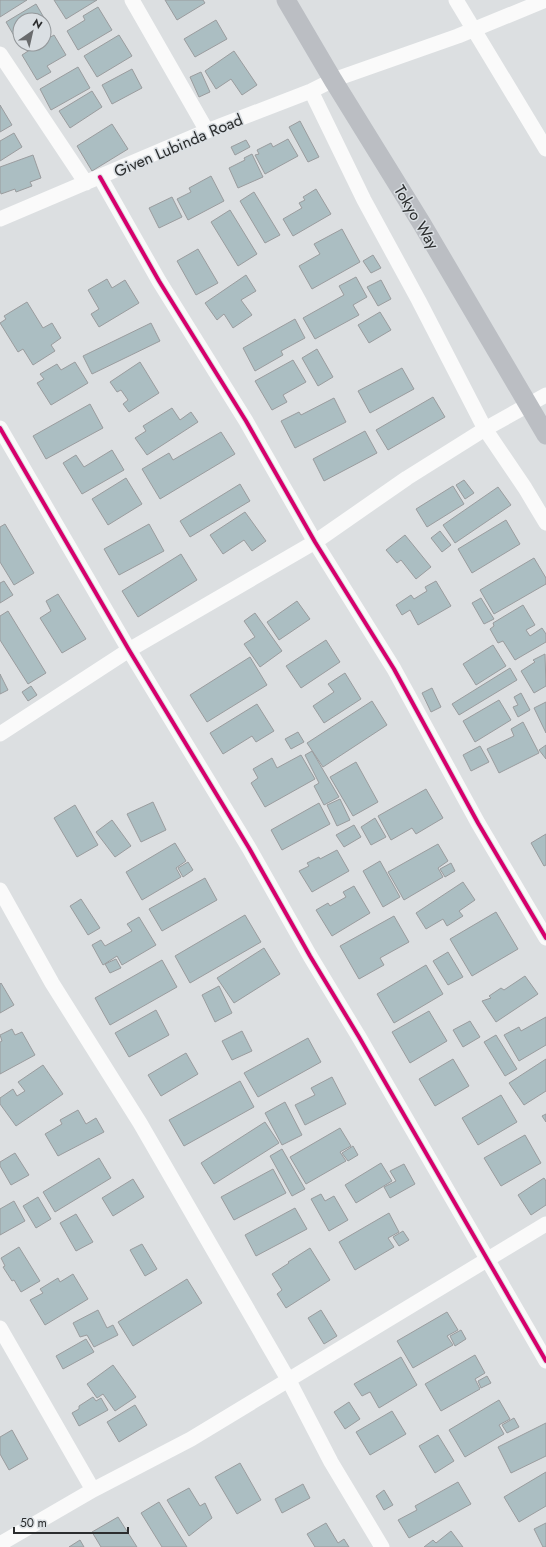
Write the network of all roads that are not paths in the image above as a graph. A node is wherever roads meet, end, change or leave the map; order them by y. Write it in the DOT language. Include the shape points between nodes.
graph roads {
  1 [pos="132,0"];
  2 [pos="286,0"];
  3 [pos="456,0"];
  4 [pos="546,0"];
  5 [pos="474,29"];
  6 [pos="0,54"];
  7 [pos="333,80"];
  8 [pos="311,91"];
  9 [pos="207,131"];
  10 [pos="546,149"];
  11 [pos="100,177"];
  12 [pos="86,183"];
  13 [pos="0,219"];
  14 [pos="546,395"];
  15 [pos="528,404"];
  16 [pos="0,428"];
  17 [pos="485,428"];
  18 [pos="546,435"];
  19 [pos="6,453"];
  20 [pos="546,522"];
  21 [pos="315,542"];
  22 [pos="129,650"];
  23 [pos="0,734"];
  24 [pos="0,890"];
  25 [pos="546,938"];
  26 [pos="546,1224"];
  27 [pos="486,1259"];
  28 [pos="0,1328"];
  29 [pos="546,1361"];
  30 [pos="289,1380"];
  31 [pos="93,1490"];
  32 [pos="0,1544"];
  33 [pos="382,1547"];
  1 -- 9 [label="street"];
  2 -- 7 [label="main road, Tokyo Way"];
  3 -- 5 [label="street"];
  4 -- 5 [label="street, Given Lubinda Road"];
  5 -- 7 [label="street, Given Lubinda Road"];
  5 -- 10 [label="street"];
  6 -- 12 [label="street"];
  7 -- 8 [label="street, Given Lubinda Road"];
  7 -- 15 [label="main road, Tokyo Way"];
  8 -- 9 [label="street, Given Lubinda Road"];
  8 -- 17 [label="street" via="364,200"];
  9 -- 11 [label="street, Given Lubinda Road"];
  11 -- 12 [label="street, Given Lubinda Road"];
  11 -- 21 [label="street"];
  12 -- 13 [label="street, Given Lubinda Road"];
  14 -- 15 [label="street"];
  15 -- 17 [label="street"];
  15 -- 18 [label="main road, Tokyo Way"];
  16 -- 19 [label="street"];
  17 -- 20 [label="street"];
  17 -- 21 [label="street"];
  19 -- 22 [label="street"];
  21 -- 22 [label="street"];
  21 -- 25 [label="street" via="394,669 478,823"];
  22 -- 23 [label="street"];
  22 -- 27 [label="street" via="249,848"];
  24 -- 30 [label="street" via="52,983 140,1123"];
  26 -- 27 [label="street"];
  27 -- 29 [label="street"];
  27 -- 30 [label="street"];
  28 -- 31 [label="street"];
  30 -- 31 [label="street" via="191,1439"];
  30 -- 33 [label="street" via="331,1462"];
  31 -- 32 [label="street"];
}
